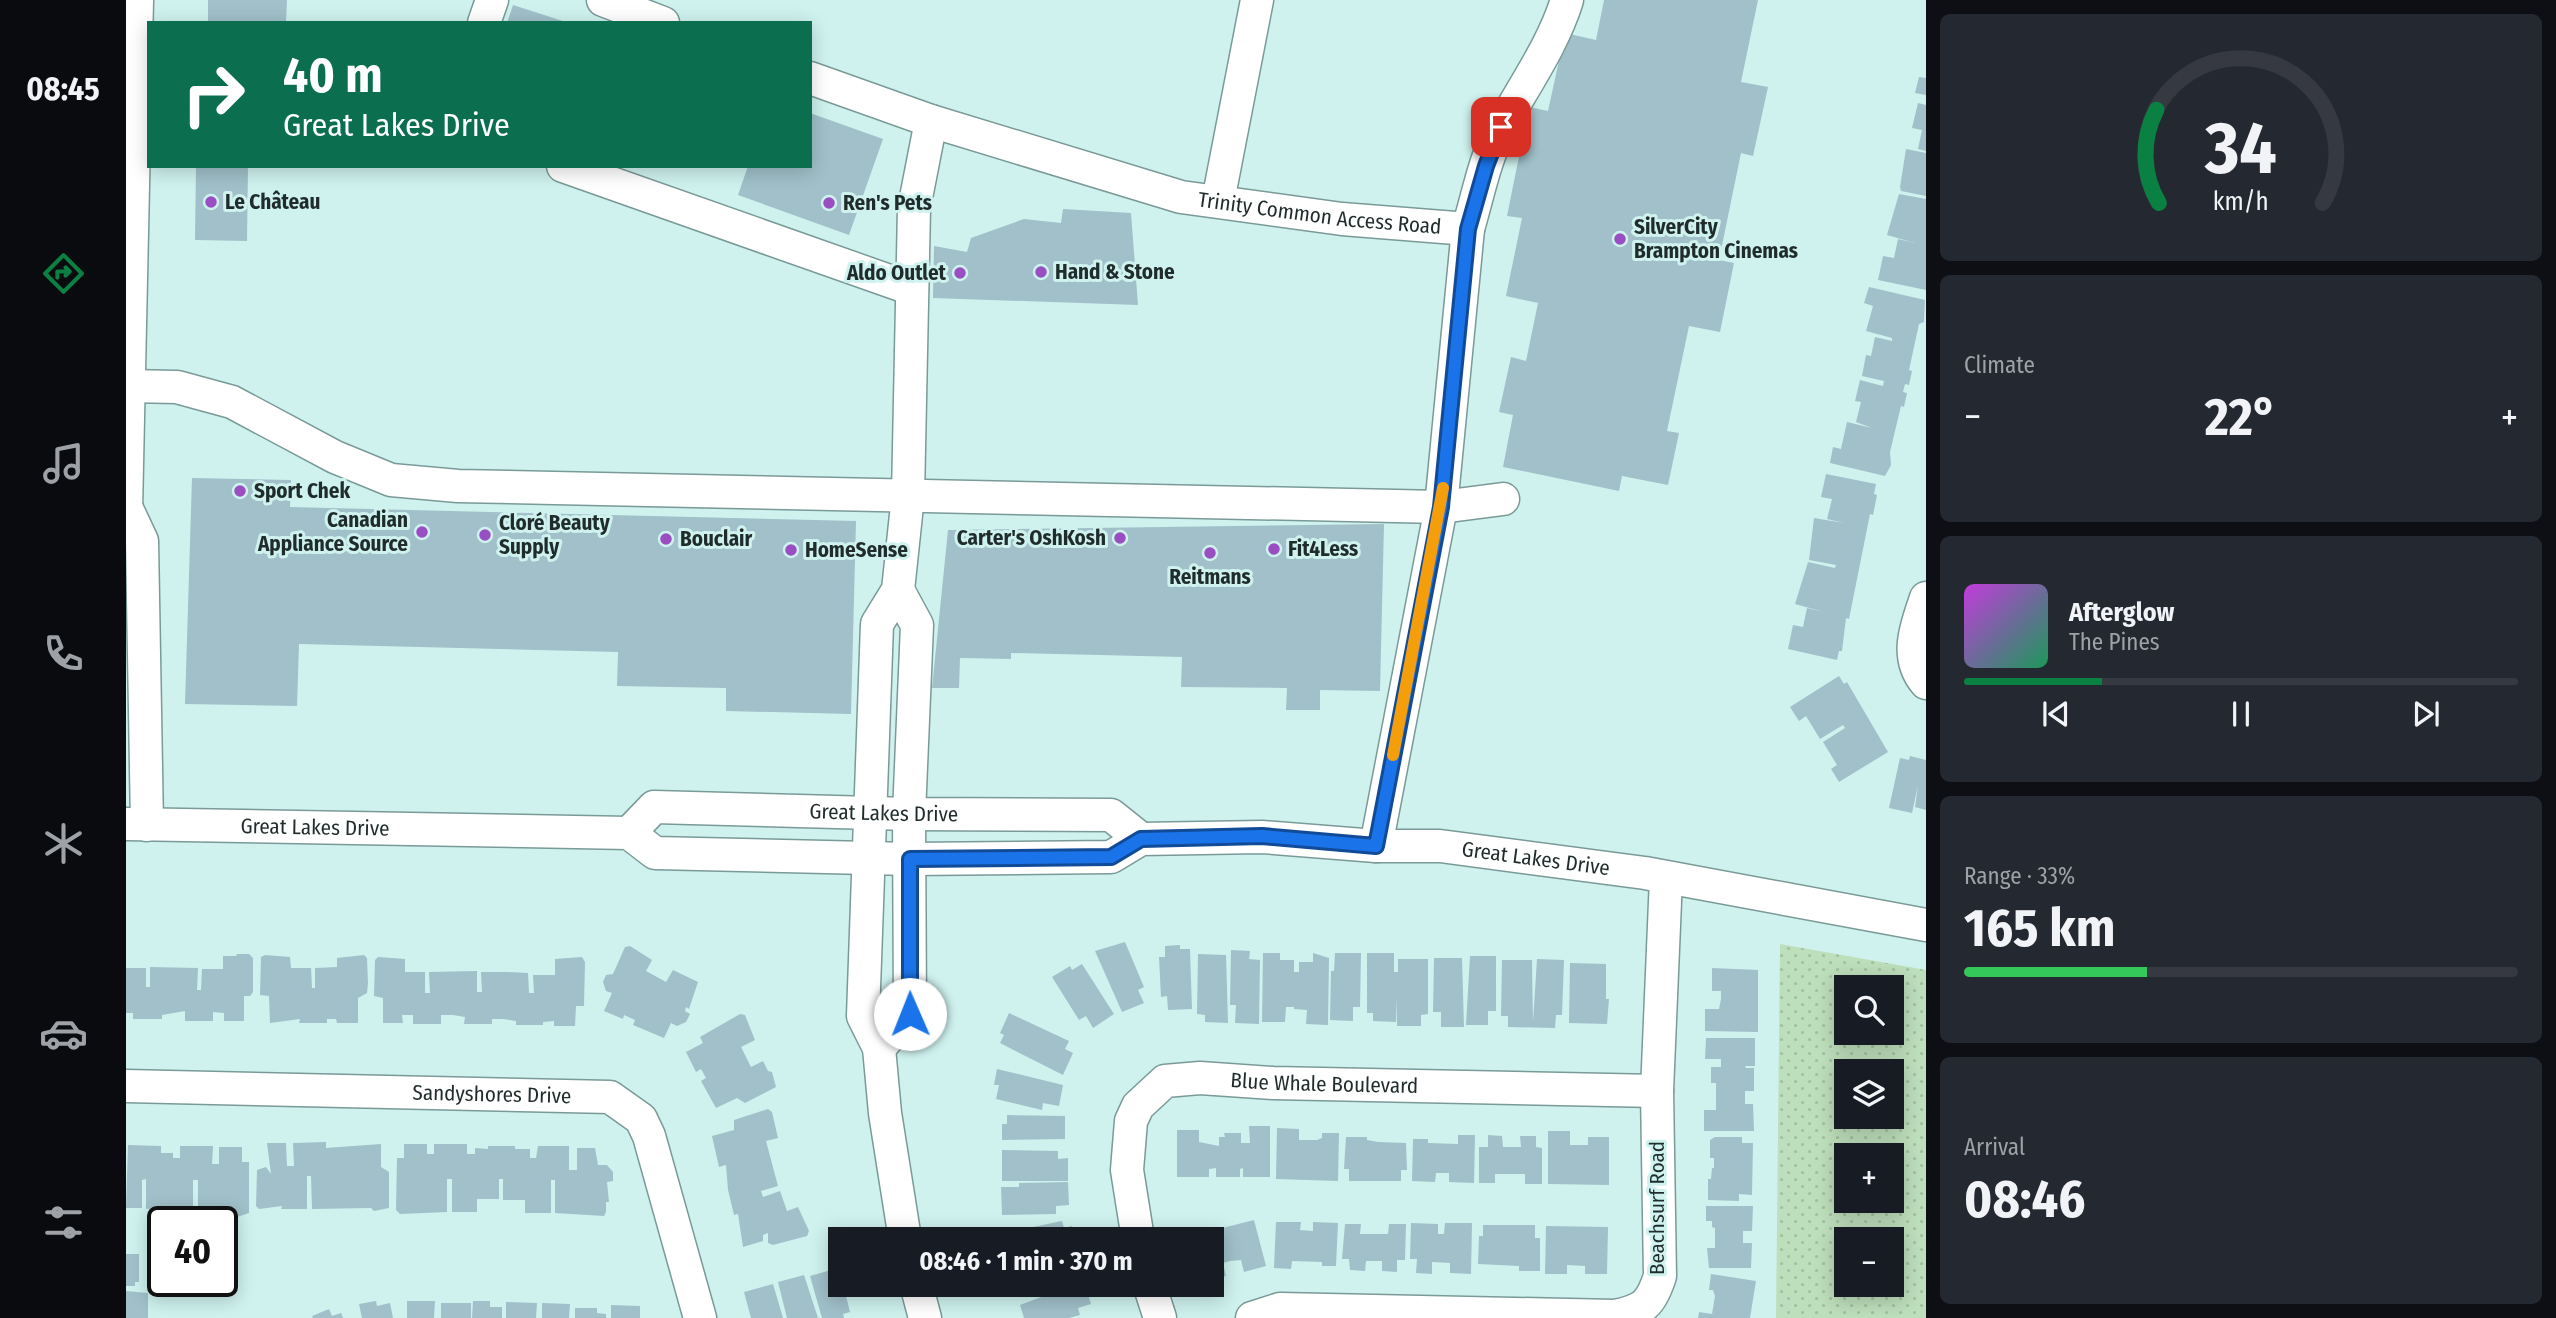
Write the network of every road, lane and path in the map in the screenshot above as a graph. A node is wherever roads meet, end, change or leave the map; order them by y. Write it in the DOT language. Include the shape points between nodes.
graph roads {
  1 [pos="136,0"];
  2 [pos="492,0"];
  3 [pos="603,0"];
  4 [pos="1257,0"];
  5 [pos="1567,0"];
  6 [pos="485,21"];
  7 [pos="658,21"];
  8 [pos="812,79"];
  9 [pos="931,121"];
  10 [pos="569,168"];
  11 [pos="1218,201"];
  12 [pos="1468,229"];
  13 [pos="912,289"];
  14 [pos="126,386"];
  15 [pos="908,496"];
  16 [pos="1503,499"];
  17 [pos="1441,507"];
  18 [pos="126,510"];
  19 [pos="898,590"];
  20 [pos="1926,598"];
  21 [pos="1926,683"];
  22 [pos="872,813"];
  23 [pos="909,814"];
  24 [pos="136,824"];
  25 [pos="629,833"];
  26 [pos="1141,839"];
  27 [pos="1376,846"];
  28 [pos="867,858"];
  29 [pos="910,859"];
  30 [pos="1666,878"];
  31 [pos="1926,925"];
  32 [pos="879,1048"];
  33 [pos="126,1086"];
  34 [pos="1657,1091"];
  35 [pos="903,1227"];
  36 [pos="1136,1227"];
  37 [pos="919,1297"];
  38 [pos="1153,1297"];
  39 [pos="700,1318"];
  40 [pos="925,1318"];
  41 [pos="1160,1318"];
  42 [pos="1252,1318"];
  1 -- 14 [label="street"];
  2 -- 6 [label="street"];
  3 -- 7 [label="street"];
  4 -- 11 [label="street"];
  5 -- 12 [label="street, Trinity Common Access Road" via="1535,73 1501,127"];
  8 -- 9 [label="street, Trinity Common Access Road"];
  9 -- 11 [label="street, Trinity Common Access Road" via="1181,197"];
  9 -- 13 [label="street" via="914,208"];
  10 -- 13 [label="street"];
  11 -- 12 [label="street, Trinity Common Access Road" via="1342,219"];
  12 -- 17 [label="street"];
  13 -- 15 [label="street"];
  14 -- 15 [label="street" via="177,387 232,402 335,457 391,480 458,486"];
  14 -- 18 [label="street"];
  15 -- 17 [label="street"];
  15 -- 19 [label="street"];
  16 -- 17 [label="street"];
  17 -- 27 [label="street"];
  18 -- 24 [label="street" via="142,541"];
  19 -- 22 [label="street" via="877,624"];
  19 -- 23 [label="street" via="917,625"];
  20 -- 21 [label="street" via="1912,649 1917,673"];
  22 -- 23 [label="street, Great Lakes Drive"];
  22 -- 25 [label="street, Great Lakes Drive" via="654,807"];
  22 -- 28 [label="street"];
  23 -- 26 [label="street, Great Lakes Drive" via="1111,815"];
  23 -- 29 [label="street"];
  24 -- 25 [label="street, Great Lakes Drive"];
  25 -- 28 [label="street, Great Lakes Drive" via="655,853"];
  26 -- 27 [label="street, Great Lakes Drive" via="1262,836"];
  26 -- 29 [label="street, Great Lakes Drive" via="1111,857"];
  27 -- 30 [label="street, Great Lakes Drive" via="1440,846"];
  28 -- 29 [label="street, Great Lakes Drive"];
  28 -- 32 [label="street" via="863,1016"];
  29 -- 32 [label="street" via="910,1014"];
  30 -- 31 [label="street, Great Lakes Drive"];
  30 -- 34 [label="street, Beachsurf Road"];
  32 -- 35 [label="street"];
  33 -- 39 [label="street, Sandyshores Drive" via="610,1097 641,1119 649,1136"];
  34 -- 36 [label="street, Blue Whale Boulevard" via="1200,1078 1165,1081 1138,1107 1131,1121 1127,1170"];
  34 -- 42 [label="street, Beachsurf Road" via="1660,1276 1652,1299 1635,1312 1615,1316 1280,1309"];
  37 -- 40 [label="street"];
  38 -- 41 [label="street"];
}
